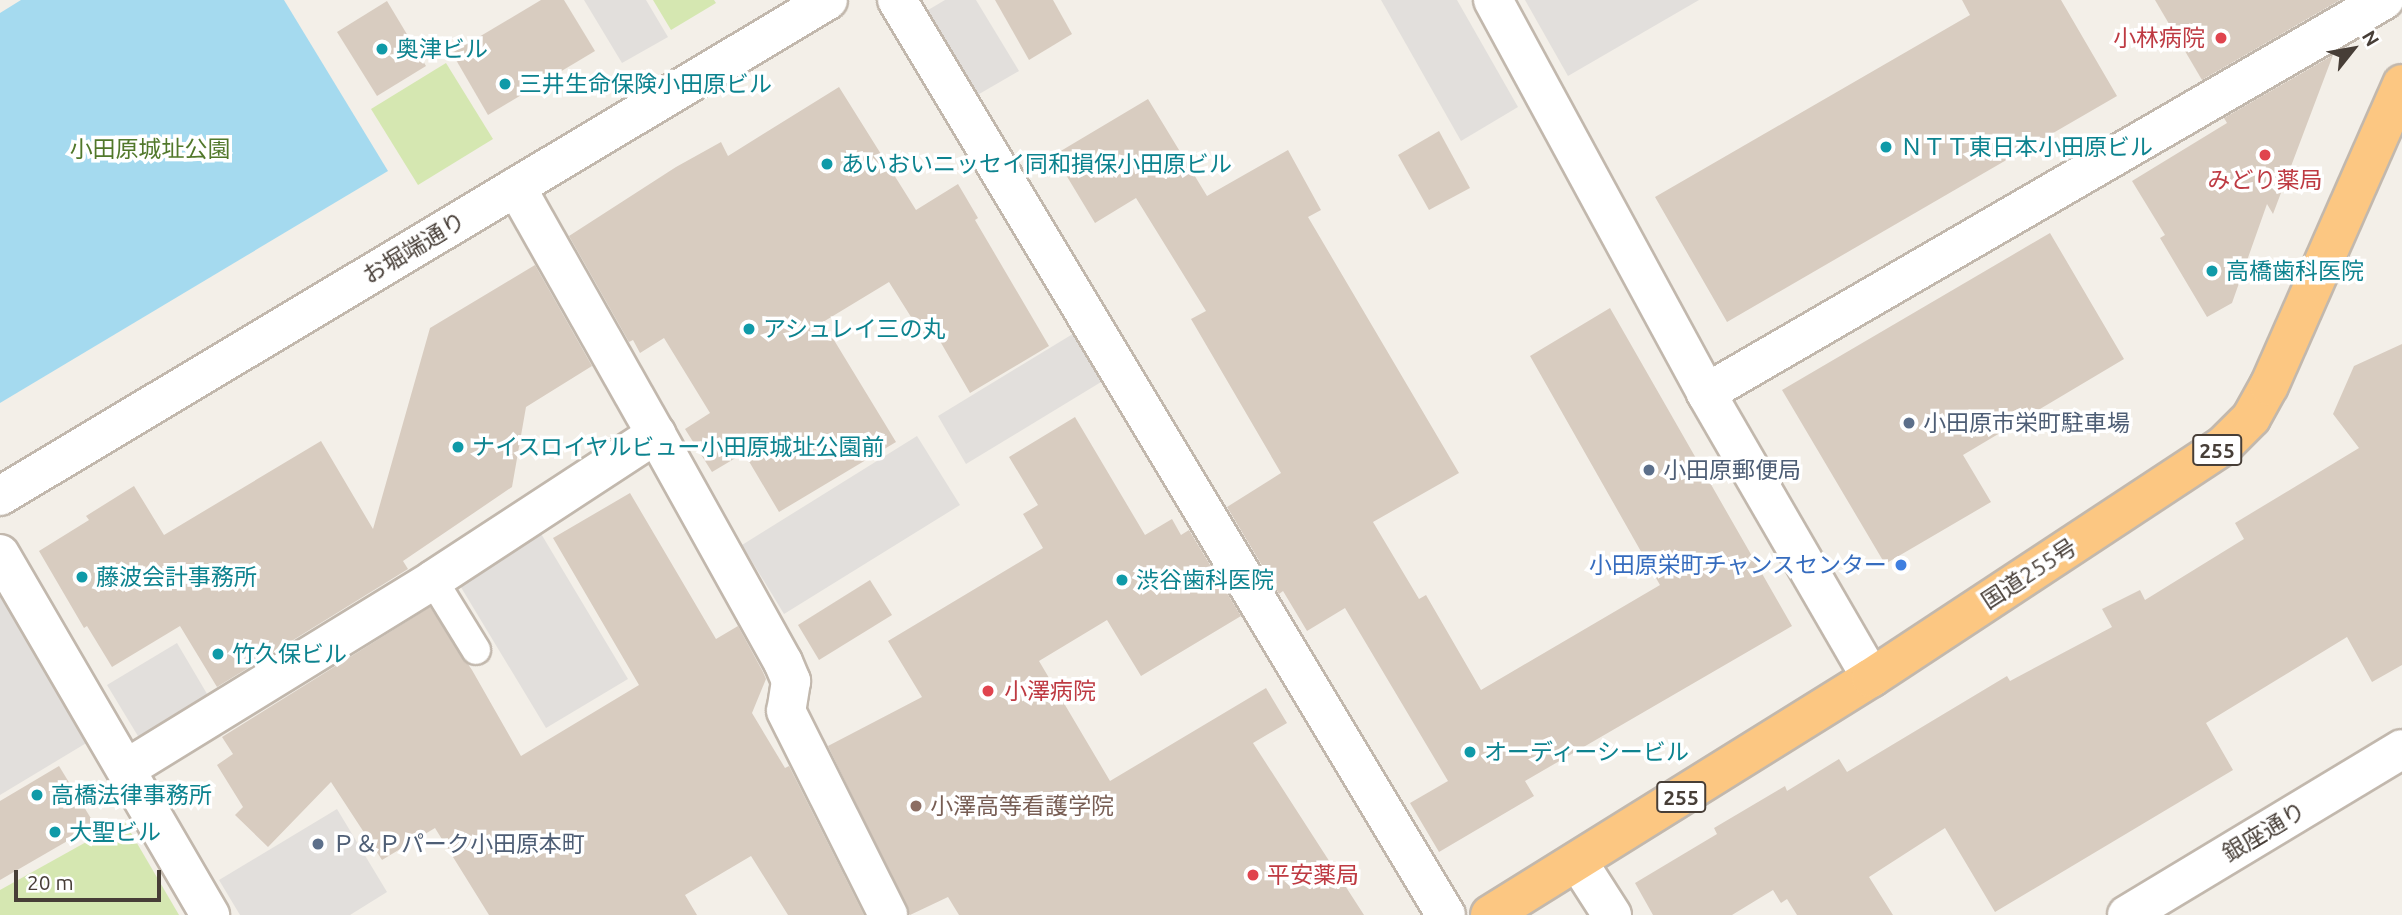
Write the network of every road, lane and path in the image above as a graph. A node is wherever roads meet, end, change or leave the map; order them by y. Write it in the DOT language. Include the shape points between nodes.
graph roads {
  1 [pos="828,0"];
  2 [pos="897,0"];
  3 [pos="1493,0"];
  4 [pos="2384,0"];
  5 [pos="2402,84"];
  6 [pos="516,187"];
  7 [pos="1706,393"];
  8 [pos="656,434"];
  9 [pos="0,496"];
  10 [pos="0,554"];
  11 [pos="433,580"];
  12 [pos="476,650"];
  13 [pos="1871,678"];
  14 [pos="2402,749"];
  15 [pos="126,769"];
  16 [pos="1578,862"];
  17 [pos="210,915"];
  18 [pos="888,915"];
  19 [pos="1446,915"];
  20 [pos="1490,915"];
  21 [pos="1612,915"];
  22 [pos="2127,915"];
  1 -- 6 [label="street, お堀端通り"];
  2 -- 19 [label="street"];
  3 -- 7 [label="street"];
  4 -- 7 [label="street"];
  5 -- 13 [label="highway, 国道255号 / 255" via="2251,418 2224,445"];
  6 -- 8 [label="street"];
  6 -- 9 [label="street, お堀端通り"];
  7 -- 13 [label="street"];
  8 -- 11 [label="street"];
  8 -- 18 [label="street" via="783,662 791,681 786,711"];
  10 -- 15 [label="street"];
  11 -- 12 [label="lane"];
  11 -- 15 [label="street"];
  13 -- 16 [label="highway, 国道255号 / 255"];
  14 -- 22 [label="street, 銀座通り"];
  15 -- 17 [label="street"];
  16 -- 20 [label="highway, 国道255号 / 255"];
  16 -- 21 [label="street"];
}
